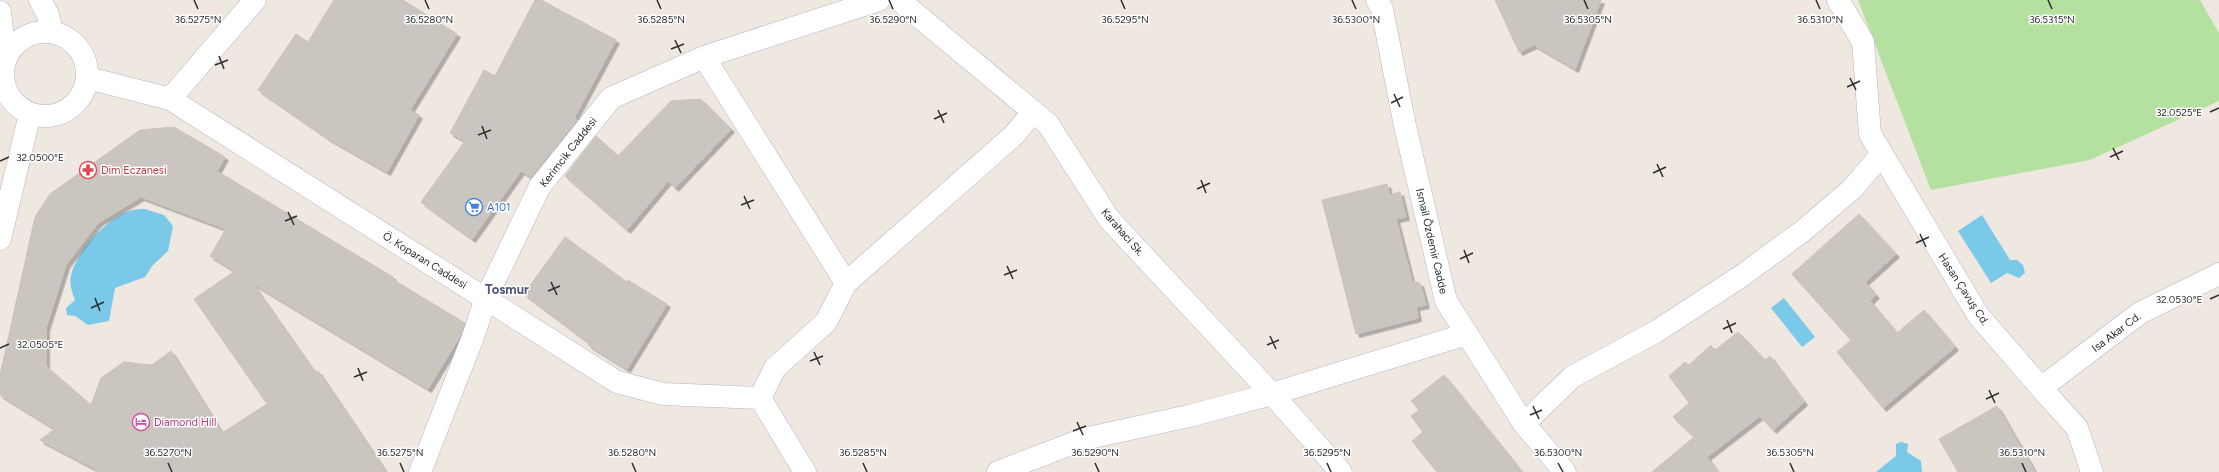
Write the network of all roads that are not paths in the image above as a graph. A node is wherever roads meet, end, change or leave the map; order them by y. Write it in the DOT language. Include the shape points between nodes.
graph roads {
  1 [pos="40,0"];
  2 [pos="255,0"];
  3 [pos="879,0"];
  4 [pos="899,0"];
  5 [pos="1377,0"];
  6 [pos="1838,0"];
  7 [pos="0,12"];
  8 [pos="52,32"];
  9 [pos="704,57"];
  10 [pos="5,59"];
  11 [pos="88,78"];
  12 [pos="170,99"];
  13 [pos="1033,112"];
  14 [pos="30,114"];
  15 [pos="1882,154"];
  16 [pos="0,239"];
  17 [pos="2219,274"];
  18 [pos="846,283"];
  19 [pos="486,298"];
  20 [pos="1467,334"];
  21 [pos="2041,388"];
  22 [pos="1272,394"];
  23 [pos="760,398"];
  24 [pos="1524,424"];
  25 [pos="420,472"];
  26 [pos="805,472"];
  27 [pos="998,472"];
  28 [pos="1341,472"];
  29 [pos="1566,472"];
  30 [pos="2092,472"];
  1 -- 8 [label="street" via="48,15"];
  2 -- 12 [label="street"];
  3 -- 9 [label="street, Kerimcik Caddesi"];
  4 -- 13 [label="street, Karahaci Sk."];
  5 -- 20 [label="street, Ismail Ôzdemir Cadde" via="1382,9 1405,126 1446,301"];
  6 -- 15 [label="street, Hasan Çavuş Cd." via="1863,42 1870,134"];
  7 -- 10 [label="street"];
  8 -- 10 [label="street" via="38,32 24,37 13,46"];
  8 -- 11 [label="street" via="64,36 78,48 87,65"];
  9 -- 18 [label="street"];
  9 -- 19 [label="street, Kerimcik Caddesi" via="611,98 540,186"];
  10 -- 14 [label="street" via="2,72 4,86 20,109"];
  11 -- 12 [label="street, Ö. Koparan Caddesi"];
  11 -- 14 [label="street" via="78,102 68,111 56,116"];
  12 -- 19 [label="street, Ö. Koparan Caddesi"];
  13 -- 18 [label="street" via="1014,134"];
  13 -- 22 [label="street, Karahaci Sk." via="1048,124 1109,220"];
  14 -- 16 [label="street"];
  15 -- 21 [label="street, Hasan Çavuş Cd." via="1978,315"];
  15 -- 24 [label="street" via="1852,189 1804,230 1743,275 1657,331 1572,377"];
  17 -- 21 [label="street, Isa Akar Cd." via="2140,313"];
  18 -- 23 [label="street" via="826,322 775,368"];
  19 -- 23 [label="street, Ö. Koparan Caddesi" via="617,382 663,394"];
  19 -- 25 [label="street, Kerimcik Caddesi"];
  20 -- 22 [label="street"];
  20 -- 24 [label="street, Ismail Ôzdemir Cadde"];
  21 -- 30 [label="street, Hasan Çavuş Cd." via="2077,428"];
  22 -- 27 [label="street" via="1189,416 1084,439"];
  22 -- 28 [label="street, Karahaci Sk."];
  23 -- 26 [label="street"];
  24 -- 29 [label="street, Ismail Ôzdemir Cadde"];
}
